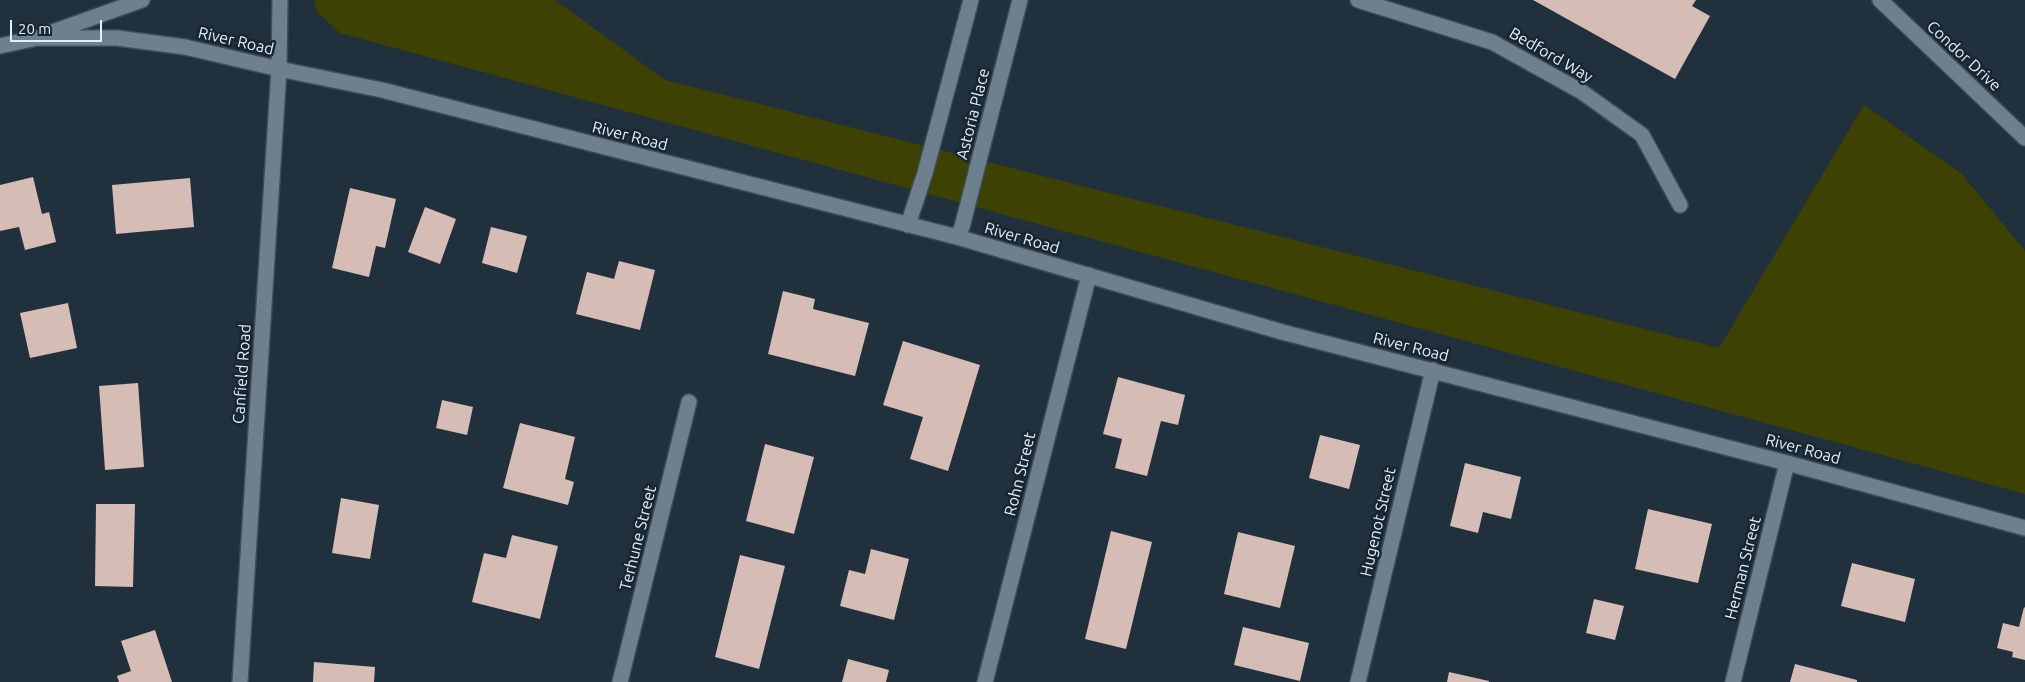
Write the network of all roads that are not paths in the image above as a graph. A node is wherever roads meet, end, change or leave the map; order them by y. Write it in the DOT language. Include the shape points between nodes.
graph roads {
  1 [pos="142,0"];
  2 [pos="280,0"];
  3 [pos="971,0"];
  4 [pos="1020,0"];
  5 [pos="1358,0"];
  6 [pos="1880,0"];
  7 [pos="37,38"];
  8 [pos="0,46"];
  9 [pos="279,69"];
  10 [pos="2025,138"];
  11 [pos="1680,205"];
  12 [pos="908,225"];
  13 [pos="957,237"];
  14 [pos="1090,275"];
  15 [pos="1432,370"];
  16 [pos="689,402"];
  17 [pos="1787,463"];
  18 [pos="2025,528"];
  19 [pos="240,682"];
  20 [pos="620,682"];
  21 [pos="985,682"];
  22 [pos="1358,682"];
  23 [pos="1733,682"];
  1 -- 7 [label="street"];
  2 -- 9 [label="street, Canfield Road"];
  3 -- 12 [label="street, Astoria Place"];
  4 -- 13 [label="street, Astoria Place"];
  5 -- 11 [label="street, Bedford Way" via="1492,42 1582,92 1642,135"];
  6 -- 10 [label="street, Condor Drive"];
  7 -- 8 [label="street, River Road"];
  7 -- 9 [label="street, River Road" via="126,39 186,47"];
  9 -- 12 [label="street, River Road" via="382,90"];
  9 -- 19 [label="street, Canfield Road"];
  12 -- 13 [label="street, River Road"];
  13 -- 14 [label="street, River Road"];
  14 -- 15 [label="street, River Road" via="1282,332"];
  14 -- 21 [label="street, Rohn Street"];
  15 -- 17 [label="street, River Road"];
  15 -- 22 [label="street, Hugenot Street"];
  16 -- 20 [label="street, Terhune Street"];
  17 -- 18 [label="street, River Road"];
  17 -- 23 [label="street, Herman Street"];
}
